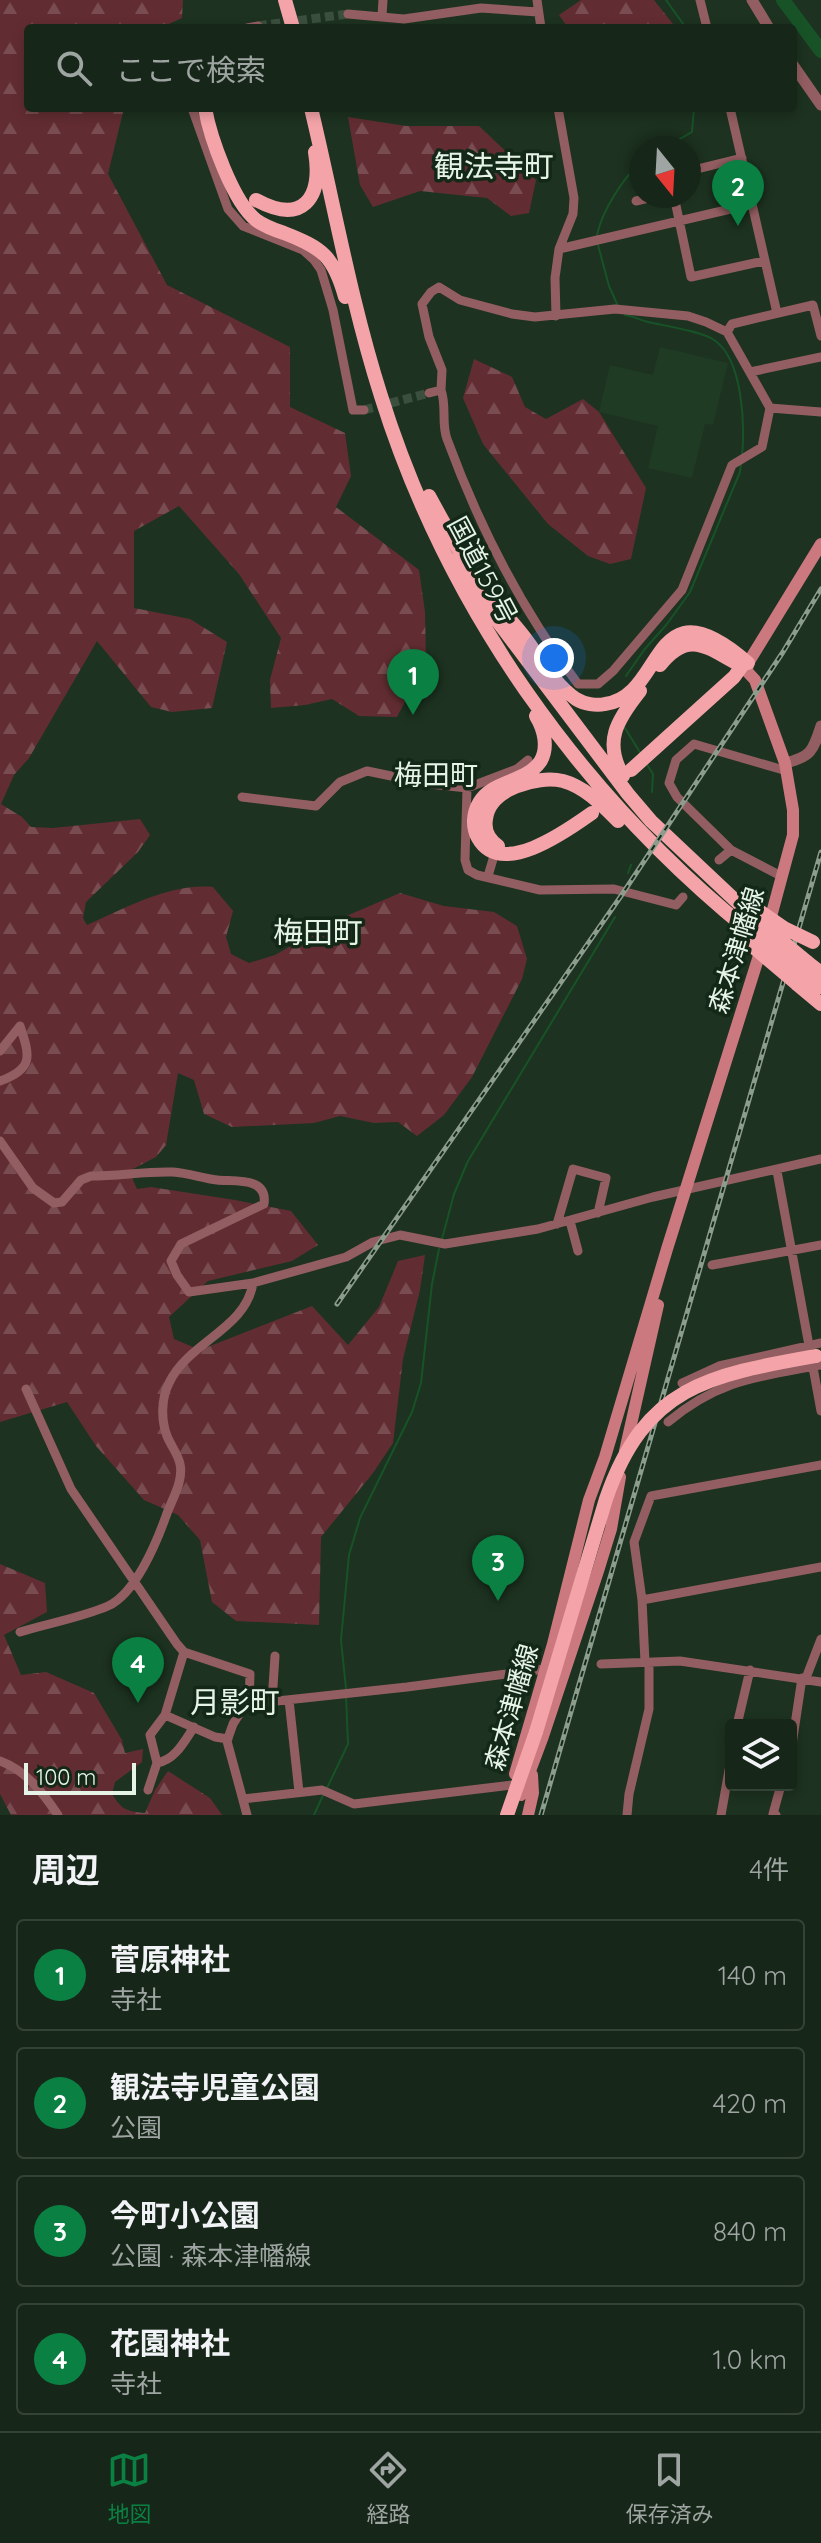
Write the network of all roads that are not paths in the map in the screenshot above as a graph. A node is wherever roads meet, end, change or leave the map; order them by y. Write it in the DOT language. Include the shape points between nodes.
graph roads {
  1 [pos="282,0"];
  2 [pos="383,0"];
  3 [pos="537,0"];
  4 [pos="700,0"];
  5 [pos="752,0"];
  6 [pos="538,12"];
  7 [pos="348,14"];
  8 [pos="382,16"];
  9 [pos="287,24"];
  10 [pos="540,24"];
  11 [pos="706,24"];
  12 [pos="765,24"];
  13 [pos="797,75"];
  14 [pos="821,105"];
  15 [pos="193,112"];
  16 [pos="206,112"];
  17 [pos="311,112"];
  18 [pos="312,112"];
  19 [pos="312,112"];
  20 [pos="559,112"];
  21 [pos="731,112"];
  22 [pos="742,158"];
  23 [pos="701,168"];
  24 [pos="256,200"];
  25 [pos="752,204"];
  26 [pos="676,208"];
  27 [pos="679,221"];
  28 [pos="559,249"];
  29 [pos="764,261"];
  30 [pos="777,313"];
  31 [pos="556,316"];
  32 [pos="727,332"];
  33 [pos="821,336"];
  34 [pos="821,357"];
  35 [pos="750,372"];
  36 [pos="441,390"];
  37 [pos="429,393"];
  38 [pos="382,398"];
  39 [pos="770,408"];
  40 [pos="364,410"];
  41 [pos="821,412"];
  42 [pos="406,453"];
  43 [pos="429,520"];
  44 [pos="821,544"];
  45 [pos="746,667"];
  46 [pos="821,726"];
  47 [pos="528,760"];
  48 [pos="786,767"];
  49 [pos="633,772"];
  50 [pos="467,788"];
  51 [pos="628,794"];
  52 [pos="242,797"];
  53 [pos="590,811"];
  54 [pos="496,849"];
  55 [pos="731,850"];
  56 [pos="719,860"];
  57 [pos="488,876"];
  58 [pos="781,876"];
  59 [pos="692,882"];
  60 [pos="683,897"];
  61 [pos="752,925"];
  62 [pos="817,944"];
  63 [pos="802,973"];
  64 [pos="821,973"];
  65 [pos="821,987"];
  66 [pos="821,1004"];
  67 [pos="0,1051"];
  68 [pos="0,1081"];
  69 [pos="0,1141"];
  70 [pos="821,1159"];
  71 [pos="777,1171"];
  72 [pos="686,1191"];
  73 [pos="598,1213"];
  74 [pos="570,1221"];
  75 [pos="557,1224"];
  76 [pos="670,1243"];
  77 [pos="821,1245"];
  78 [pos="791,1250"];
  79 [pos="578,1251"];
  80 [pos="712,1265"];
  81 [pos="253,1283"];
  82 [pos="817,1355"];
  83 [pos="693,1377"];
  84 [pos="682,1383"];
  85 [pos="26,1389"];
  86 [pos="701,1398"];
  87 [pos="821,1411"];
  88 [pos="668,1422"];
  89 [pos="625,1454"];
  90 [pos="605,1457"];
  91 [pos="821,1465"];
  92 [pos="821,1567"];
  93 [pos="598,1571"];
  94 [pos="569,1574"];
  95 [pos="135,1580"];
  96 [pos="642,1600"];
  97 [pos="20,1632"];
  98 [pos="821,1639"];
  99 [pos="184,1652"];
  100 [pos="275,1656"];
  101 [pos="647,1662"];
  102 [pos="601,1664"];
  103 [pos="545,1669"];
  104 [pos="750,1670"];
  105 [pos="804,1678"];
  106 [pos="821,1682"];
  107 [pos="289,1700"];
  108 [pos="272,1702"];
  109 [pos="249,1704"];
  110 [pos="165,1715"];
  111 [pos="738,1719"];
  112 [pos="797,1719"];
  113 [pos="194,1727"];
  114 [pos="228,1739"];
  115 [pos="0,1761"];
  116 [pos="157,1763"];
  117 [pos="533,1764"];
  118 [pos="512,1785"];
  119 [pos="148,1790"];
  120 [pos="725,1791"];
  121 [pos="779,1791"];
  122 [pos="299,1792"];
  123 [pos="243,1799"];
  124 [pos="58,1815"];
  125 [pos="247,1815"];
  126 [pos="508,1815"];
  127 [pos="528,1815"];
  128 [pos="627,1815"];
  129 [pos="721,1815"];
  130 [pos="776,1815"];
  1 -- 9 [label="highway"];
  2 -- 8 [label="street"];
  3 -- 6 [label="street"];
  4 -- 11 [label="street"];
  5 -- 12 [label="street"];
  6 -- 8 [label="street" via="481,8 404,19"];
  6 -- 10 [label="street"];
  7 -- 8 [label="street"];
  13 -- 14 [label="street"];
  15 -- 40 [label="street" via="235,219 303,250 321,270 353,410"];
  16 -- 38 [label="highway" via="243,208 258,222 313,246 337,270"];
  17 -- 24 [label="highway" via="317,184 311,197 286,212"];
  18 -- 38 [label="highway, 国道159号"];
  19 -- 42 [label="highway, 国道159号" via="379,373"];
  20 -- 28 [label="street" via="574,198"];
  21 -- 22 [label="street"];
  22 -- 23 [label="street"];
  22 -- 25 [label="street"];
  25 -- 27 [label="street"];
  25 -- 29 [label="street"];
  26 -- 27 [label="street"];
  27 -- 28 [label="street"];
  27 -- 29 [label="street" via="691,277"];
  28 -- 31 [label="street"];
  29 -- 30 [label="street"];
  30 -- 32 [label="street" via="732,324"];
  30 -- 33 [label="street" via="813,305"];
  31 -- 32 [label="street" via="619,309 688,316"];
  31 -- 36 [label="street" via="512,314 460,300 439,287 431,292 422,304 442,370"];
  32 -- 35 [label="street"];
  34 -- 35 [label="street"];
  35 -- 39 [label="street"];
  36 -- 37 [label="street"];
  36 -- 39 [label="street" via="445,434 497,555 525,608 578,684 598,684 613,671 682,590 732,465 762,447"];
  38 -- 43 [label="highway, 国道159号"];
  39 -- 41 [label="street"];
  42 -- 45 [label="highway" via="471,571 557,681 579,701 619,701 678,635 711,638 727,646"];
  42 -- 51 [label="highway, 国道159号" via="475,588"];
  43 -- 54 [label="highway" via="464,599 544,737 540,762 488,793 477,806 473,821 479,839"];
  43 -- 59 [label="highway, 国道159号" via="490,636 547,722 626,817"];
  44 -- 45 [label="main road"];
  45 -- 48 [label="main road, 森本津幡線"];
  45 -- 49 [label="highway"];
  45 -- 51 [label="highway" via="702,645 671,652 615,731 613,754"];
  46 -- 48 [label="street" via="813,750"];
  47 -- 50 [label="street"];
  48 -- 55 [label="street" via="694,744 676,760 669,783 677,797"];
  48 -- 58 [label="main road, 森本津幡線" via="793,835"];
  50 -- 52 [label="street" via="367,771 340,782 316,806"];
  50 -- 57 [label="street" via="465,860 468,870"];
  51 -- 61 [label="highway, 国道159号"];
  53 -- 54 [label="highway" via="542,841"];
  54 -- 57 [label="street"];
  54 -- 59 [label="highway" via="485,825 496,799 521,786 561,780 589,794"];
  55 -- 56 [label="street"];
  55 -- 58 [label="street"];
  57 -- 60 [label="street" via="540,890 614,889 676,905"];
  58 -- 72 [label="main road, 森本津幡線"];
  59 -- 61 [label="highway, 国道159号" via="732,917"];
  61 -- 62 [label="highway, bridge" via="784,928"];
  61 -- 63 [label="highway, 国道159号, bridge"];
  61 -- 63 [label="highway, bridge"];
  63 -- 64 [label="highway, 国道159号"];
  63 -- 65 [label="highway, 国道159号"];
  63 -- 66 [label="highway"];
  67 -- 68 [label="street" via="20,1026 28,1056 25,1067"];
  69 -- 81 [label="street" via="33,1188 54,1203 91,1176 171,1172 254,1185 264,1204 181,1244 171,1261 189,1292"];
  70 -- 71 [label="street"];
  71 -- 72 [label="street"];
  71 -- 78 [label="street"];
  72 -- 73 [label="street"];
  72 -- 76 [label="main road, 森本津幡線"];
  73 -- 74 [label="street"];
  73 -- 75 [label="street" via="606,1178 573,1169"];
  74 -- 75 [label="street"];
  74 -- 79 [label="street"];
  75 -- 81 [label="street" via="440,1243 400,1235 346,1257"];
  76 -- 89 [label="main road, 森本津幡線"];
  76 -- 90 [label="main road, 森本津幡線"];
  77 -- 78 [label="street"];
  78 -- 80 [label="street"];
  78 -- 82 [label="street"];
  81 -- 95 [label="street" via="245,1309 169,1381 163,1413 181,1472 159,1536"];
  82 -- 83 [label="street" via="727,1364"];
  82 -- 86 [label="street"];
  82 -- 87 [label="street"];
  82 -- 126 [label="highway, bridge" via="702,1383 667,1404 636,1435 606,1499"];
  83 -- 84 [label="street"];
  83 -- 86 [label="street"];
  85 -- 95 [label="street" via="71,1489"];
  86 -- 88 [label="street"];
  89 -- 90 [label="street"];
  89 -- 93 [label="main road, 森本津幡線"];
  90 -- 94 [label="main road, 森本津幡線"];
  91 -- 96 [label="street" via="651,1496 634,1542"];
  92 -- 96 [label="street"];
  93 -- 94 [label="street"];
  93 -- 117 [label="main road, 森本津幡線"];
  94 -- 103 [label="main road, 森本津幡線"];
  95 -- 97 [label="street" via="109,1606"];
  95 -- 99 [label="street"];
  96 -- 101 [label="street"];
  98 -- 105 [label="street"];
  99 -- 109 [label="street" via="250,1674"];
  99 -- 110 [label="street"];
  100 -- 108 [label="street"];
  101 -- 102 [label="street"];
  101 -- 104 [label="street"];
  101 -- 128 [label="street" via="649,1709"];
  103 -- 107 [label="street"];
  103 -- 118 [label="main road, 森本津幡線"];
  104 -- 105 [label="street"];
  104 -- 111 [label="street"];
  105 -- 106 [label="street"];
  105 -- 112 [label="street"];
  107 -- 108 [label="street"];
  107 -- 122 [label="street"];
  108 -- 109 [label="street"];
  109 -- 114 [label="street"];
  110 -- 113 [label="street"];
  110 -- 116 [label="street" via="150,1735"];
  113 -- 114 [label="street"];
  113 -- 116 [label="street" via="179,1750"];
  114 -- 123 [label="street"];
  115 -- 124 [label="street" via="38,1786"];
  116 -- 119 [label="street"];
  117 -- 126 [label="main road, 森本津幡線"];
  117 -- 127 [label="main road"];
  118 -- 122 [label="street" via="354,1804 326,1791"];
  118 -- 126 [label="main road, 森本津幡線"];
  120 -- 129 [label="street"];
  121 -- 130 [label="street"];
  122 -- 123 [label="street"];
  123 -- 125 [label="street"];
}
